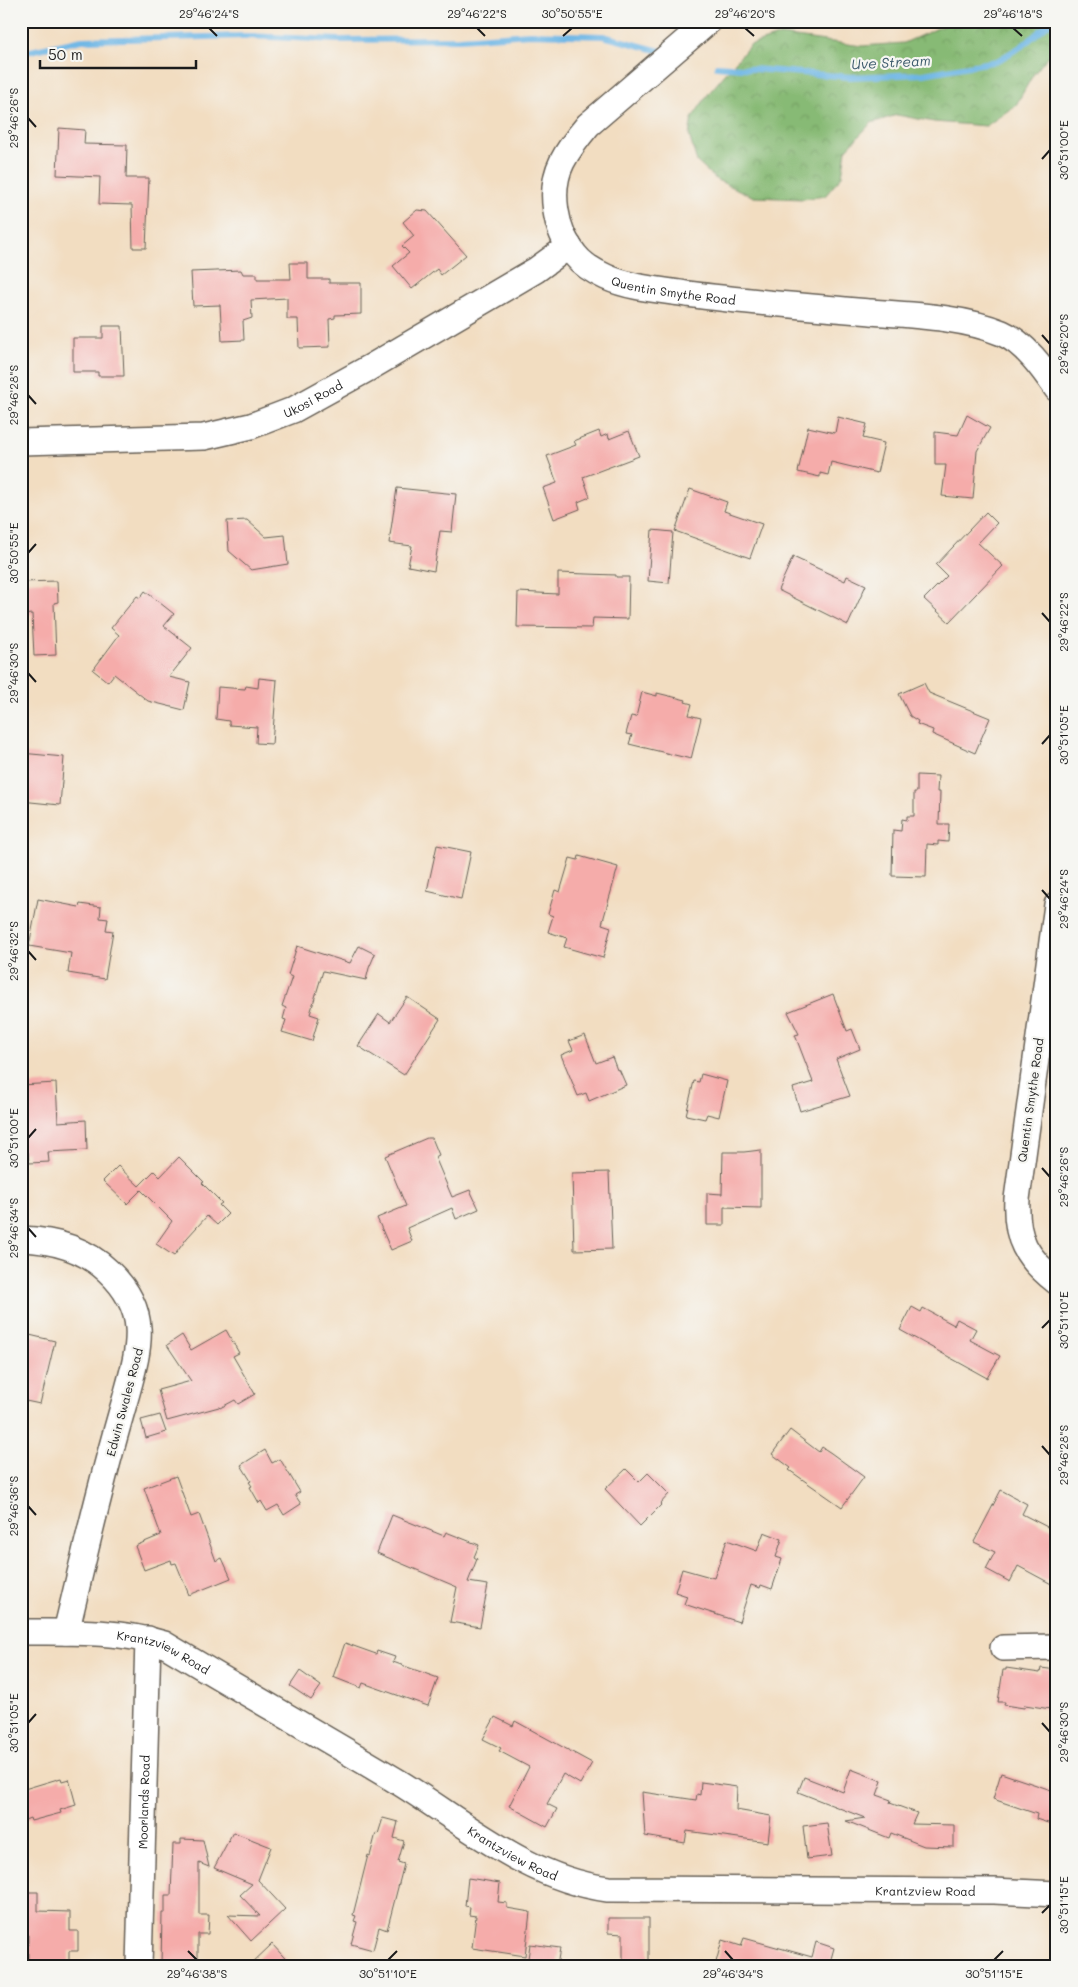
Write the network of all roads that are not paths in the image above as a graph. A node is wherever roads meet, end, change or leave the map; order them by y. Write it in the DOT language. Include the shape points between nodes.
graph roads {
  1 [pos="708,21"];
  2 [pos="569,246"];
  3 [pos="1057,389"];
  4 [pos="21,442"];
  5 [pos="1057,905"];
  6 [pos="21,1239"];
  7 [pos="1057,1282"];
  8 [pos="21,1632"];
  9 [pos="66,1632"];
  10 [pos="148,1639"];
  11 [pos="1003,1648"];
  12 [pos="1057,1648"];
  13 [pos="1057,1894"];
  14 [pos="139,1966"];
  1 -- 2 [label="street, Quentin Smythe Road" via="588,125 572,144 561,164 555,188 556,216"];
  2 -- 3 [label="street, Quentin Smythe Road" via="584,264 607,277 639,287 728,300 930,317 982,327 1012,339 1028,353"];
  2 -- 4 [label="street, Ukosi Road" via="536,270 369,368 293,410 251,426 204,437"];
  5 -- 7 [label="street, Quentin Smythe Road" via="1016,1199 1018,1233 1033,1261"];
  6 -- 9 [label="street, Edwin Swales Road" via="64,1244 103,1265 130,1295 139,1335 137,1359"];
  8 -- 9 [label="street, Krantzview Road"];
  9 -- 10 [label="street, Krantzview Road"];
  10 -- 13 [label="street, Krantzview Road" via="164,1644 402,1784 526,1864 585,1886 608,1889"];
  10 -- 14 [label="street, Moorlands Road"];
  11 -- 12 [label="street"];
}
